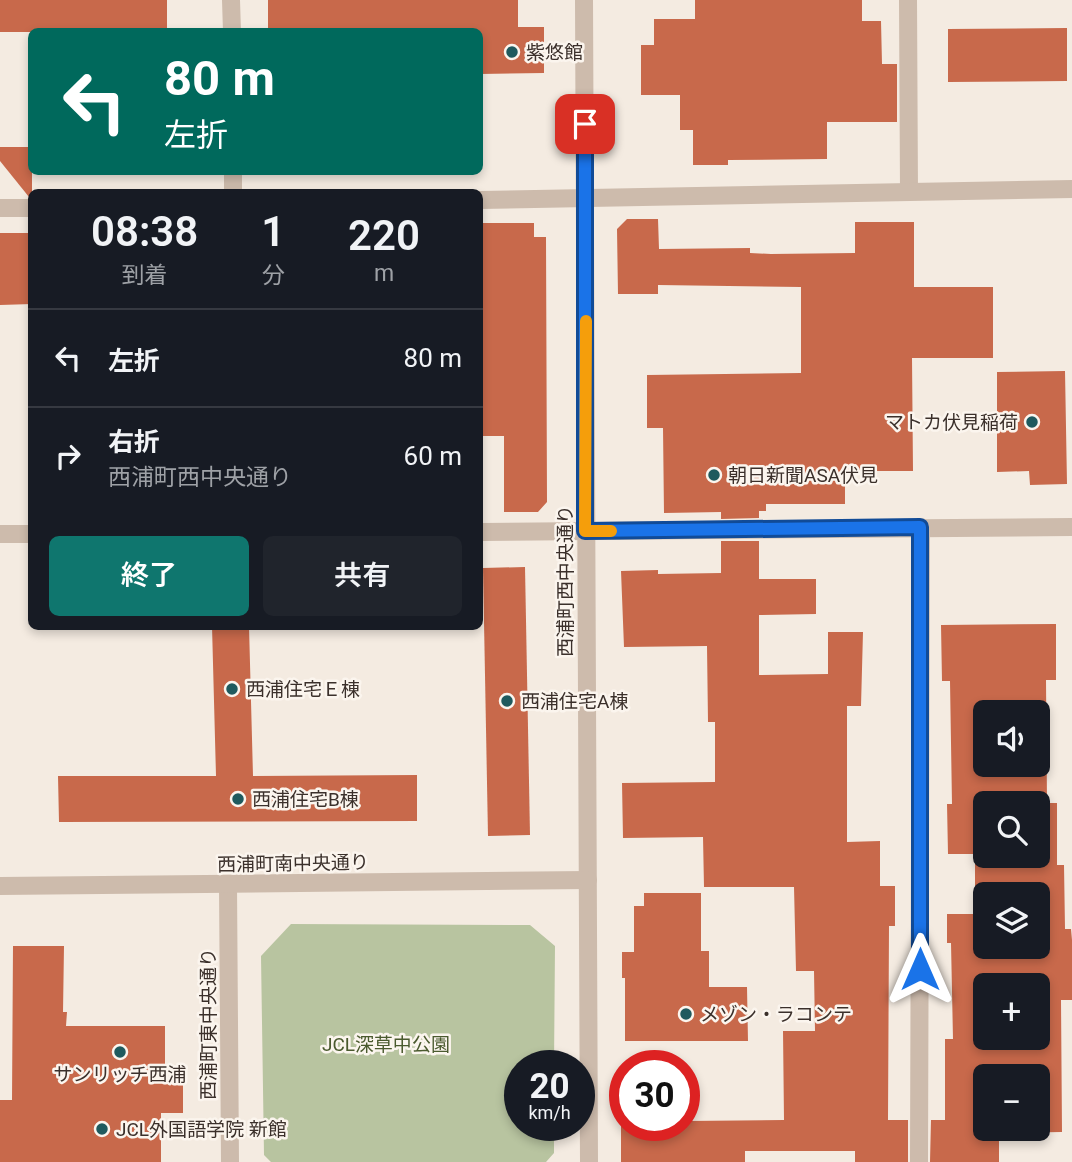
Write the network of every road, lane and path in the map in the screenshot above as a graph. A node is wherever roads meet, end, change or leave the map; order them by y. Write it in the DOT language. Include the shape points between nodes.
graph roads {
  1 [pos="231,0"];
  2 [pos="584,0"];
  3 [pos="908,0"];
  4 [pos="232,28"];
  5 [pos="1072,189"];
  6 [pos="909,191"];
  7 [pos="586,198"];
  8 [pos="483,200"];
  9 [pos="0,208"];
  10 [pos="28,208"];
  11 [pos="920,527"];
  12 [pos="1072,527"];
  13 [pos="585,531"];
  14 [pos="483,532"];
  15 [pos="0,534"];
  16 [pos="28,534"];
  17 [pos="588,880"];
  18 [pos="0,886"];
  19 [pos="228,886"];
  20 [pos="230,1162"];
  21 [pos="589,1162"];
  22 [pos="919,1162"];
  1 -- 4 [label="street"];
  2 -- 7 [label="street, 西浦町西中央通り"];
  3 -- 6 [label="street"];
  5 -- 6 [label="street"];
  6 -- 7 [label="street"];
  7 -- 8 [label="street"];
  7 -- 13 [label="street, 西浦町西中央通り"];
  9 -- 10 [label="street"];
  11 -- 12 [label="street"];
  11 -- 13 [label="street"];
  11 -- 22 [label="street"];
  13 -- 14 [label="street"];
  13 -- 17 [label="street, 西浦町西中央通り"];
  15 -- 16 [label="street"];
  17 -- 19 [label="street, 西浦町南中央通り"];
  17 -- 21 [label="street, 西浦町西中央通り"];
  18 -- 19 [label="street, 西浦町南中央通り"];
  19 -- 20 [label="street, 西浦町東中央通り"];
}
